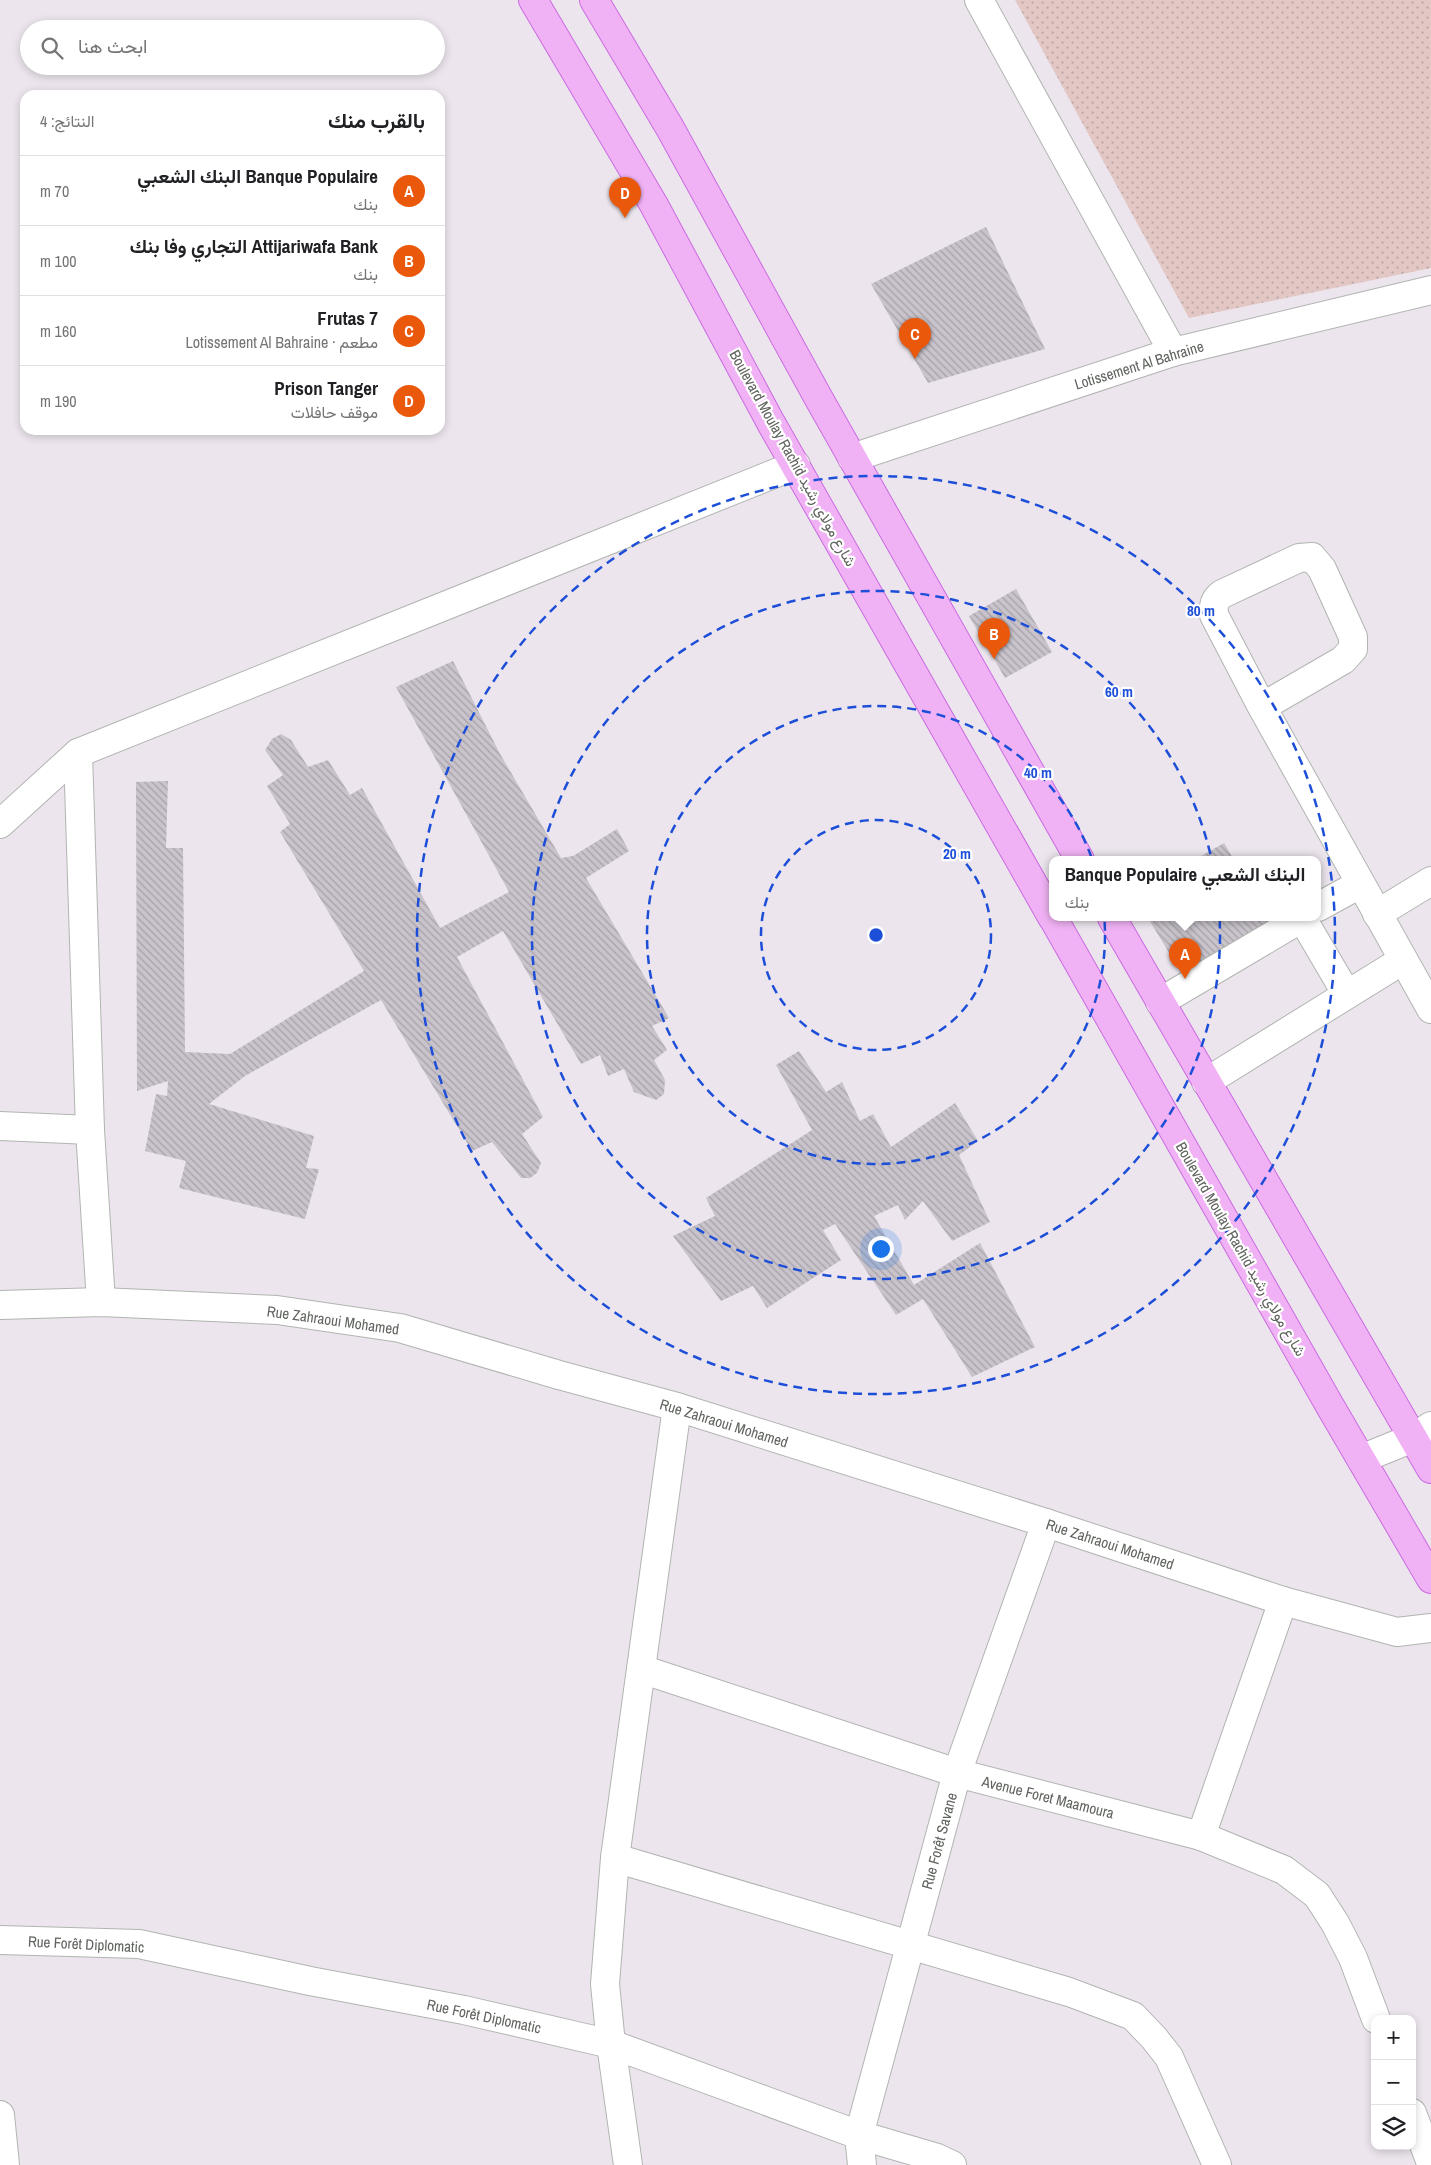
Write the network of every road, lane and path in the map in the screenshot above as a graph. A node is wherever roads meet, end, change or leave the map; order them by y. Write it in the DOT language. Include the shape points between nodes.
graph roads {
  1 [pos="532,0"];
  2 [pos="594,0"];
  3 [pos="979,0"];
  4 [pos="1431,290"];
  5 [pos="1173,352"];
  6 [pos="852,458"];
  7 [pos="796,465"];
  8 [pos="1262,707"];
  9 [pos="78,753"];
  10 [pos="0,824"];
  11 [pos="1078,856"];
  12 [pos="1431,880"];
  13 [pos="1360,884"];
  14 [pos="1321,905"];
  15 [pos="1049,910"];
  16 [pos="1376,914"];
  17 [pos="1055,921"];
  18 [pos="1114,921"];
  19 [pos="1297,921"];
  20 [pos="1304,921"];
  21 [pos="1402,960"];
  22 [pos="1346,993"];
  23 [pos="1160,1002"];
  24 [pos="1431,1009"];
  25 [pos="1206,1082"];
  26 [pos="0,1126"];
  27 [pos="90,1130"];
  28 [pos="101,1302"];
  29 [pos="0,1305"];
  30 [pos="677,1407"];
  31 [pos="1422,1432"];
  32 [pos="1361,1458"];
  33 [pos="1431,1469"];
  34 [pos="1046,1523"];
  35 [pos="1431,1579"];
  36 [pos="1283,1602"];
  37 [pos="1431,1628"];
  38 [pos="641,1669"];
  39 [pos="957,1773"];
  40 [pos="1201,1836"];
  41 [pos="616,1858"];
  42 [pos="0,1940"];
  43 [pos="911,1946"];
  44 [pos="1375,2015"];
  45 [pos="611,2044"];
  46 [pos="0,2115"];
  47 [pos="1416,2124"];
  48 [pos="859,2134"];
  49 [pos="1431,2163"];
  50 [pos="5,2165"];
  51 [pos="628,2165"];
  52 [pos="862,2165"];
  53 [pos="952,2165"];
  54 [pos="1218,2165"];
  1 -- 7 [label="main road, Boulevard Moulay Rachid شارع مولاي رشيد" via="654,205"];
  2 -- 6 [label="main road" via="670,128"];
  3 -- 5 [label="street"];
  4 -- 5 [label="street, Lotissement Al Bahraine"];
  5 -- 6 [label="street, Lotissement Al Bahraine"];
  6 -- 11 [label="main road"];
  7 -- 9 [label="street"];
  7 -- 15 [label="main road, Boulevard Moulay Rachid شارع مولاي رشيد"];
  8 -- 8 [label="street" via="1214,616 1214,607 1222,594 1299,558 1312,557 1322,569 1353,638 1353,649 1343,660"];
  8 -- 13 [label="street"];
  9 -- 10 [label="street"];
  9 -- 27 [label="street"];
  12 -- 16 [label="street"];
  13 -- 14 [label="street"];
  13 -- 16 [label="street"];
  16 -- 21 [label="street"];
  17 -- 32 [label="main road, Boulevard Moulay Rachid شارع مولاي رشيد"];
  18 -- 23 [label="main road"];
  19 -- 23 [label="street"];
  20 -- 22 [label="street"];
  21 -- 22 [label="street"];
  21 -- 24 [label="street"];
  22 -- 25 [label="street"];
  23 -- 25 [label="main road"];
  25 -- 31 [label="main road"];
  26 -- 27 [label="street"];
  27 -- 28 [label="street"];
  28 -- 29 [label="street, Rue Zahraoui Mohamed"];
  28 -- 30 [label="street, Rue Zahraoui Mohamed" via="277,1310 400,1328 559,1376"];
  30 -- 34 [label="street, Rue Zahraoui Mohamed"];
  30 -- 38 [label="street"];
  31 -- 32 [label="street"];
  31 -- 33 [label="main road"];
  32 -- 35 [label="main road, Boulevard Moulay Rachid شارع مولاي رشيد"];
  34 -- 36 [label="street, Rue Zahraoui Mohamed"];
  34 -- 39 [label="street, Rue Forêt Savane"];
  36 -- 37 [label="street, Rue Zahraoui Mohamed" via="1397,1632"];
  36 -- 40 [label="street"];
  38 -- 39 [label="street, Avenue Foret Maamoura"];
  38 -- 41 [label="street"];
  39 -- 40 [label="street, Avenue Foret Maamoura"];
  39 -- 43 [label="street, Rue Forêt Savane"];
  40 -- 44 [label="street, Avenue Foret Maamoura" via="1284,1870 1317,1895 1354,1958"];
  41 -- 43 [label="street"];
  41 -- 45 [label="street" via="605,1984"];
  42 -- 45 [label="street, Rue Forêt Diplomatic" via="139,1944 464,2010"];
  43 -- 48 [label="street, Rue Forêt Savane"];
  43 -- 54 [label="street" via="1069,1992 1133,2016 1169,2057"];
  45 -- 48 [label="street, Rue Forêt Diplomatic"];
  45 -- 51 [label="street"];
  46 -- 50 [label="street"];
  47 -- 49 [label="street"];
  48 -- 52 [label="street, Rue Forêt Savane"];
  48 -- 53 [label="street, Rue Forêt Diplomatic"];
}
